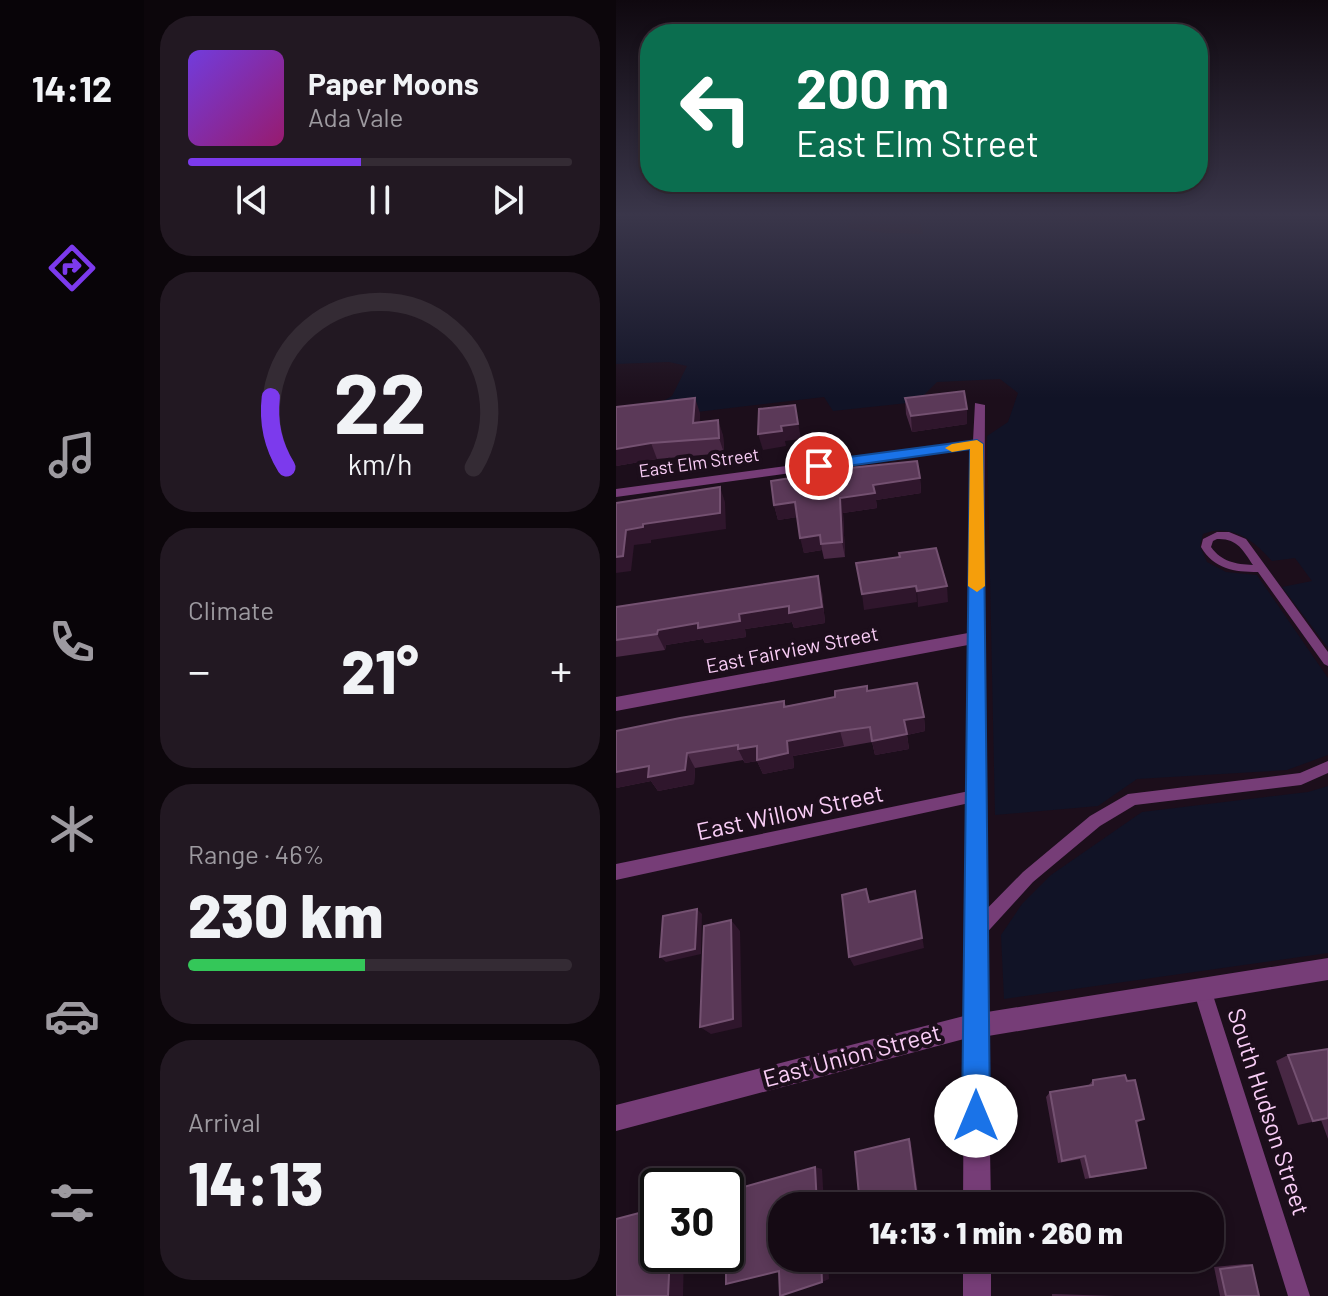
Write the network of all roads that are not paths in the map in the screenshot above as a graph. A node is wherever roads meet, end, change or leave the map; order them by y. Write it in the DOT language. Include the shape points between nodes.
graph roads {
  1 [pos="979,405"];
  2 [pos="977,444"];
  3 [pos="616,493"];
  4 [pos="1261,568"];
  5 [pos="977,637"];
  6 [pos="1328,661"];
  7 [pos="616,704"];
  8 [pos="1328,767"];
  9 [pos="974,796"];
  10 [pos="616,872"];
  11 [pos="975,933"];
  12 [pos="1328,969"];
  13 [pos="1202,989"];
  14 [pos="975,1026"];
  15 [pos="616,1118"];
  16 [pos="977,1192"];
  17 [pos="977,1272"];
  18 [pos="977,1296"];
  19 [pos="1299,1296"];
  1 -- 2 [label="street"];
  2 -- 3 [label="street, East Elm Street"];
  2 -- 5 [label="street"];
  4 -- 4 [label="lane" via="1242,541 1215,534 1208,539 1206,547 1219,562"];
  4 -- 6 [label="lane"];
  5 -- 7 [label="street, East Fairview Street"];
  5 -- 9 [label="street"];
  8 -- 11 [label="lane" via="1301,779 1133,799 1095,821 1028,877"];
  9 -- 10 [label="lane, East Willow Street"];
  9 -- 11 [label="street"];
  11 -- 14 [label="street"];
  12 -- 13 [label="street, East Union Street"];
  13 -- 14 [label="street, East Union Street"];
  13 -- 19 [label="lane, South Hudson Street"];
  14 -- 15 [label="street, East Union Street"];
  14 -- 16 [label="street"];
  17 -- 18 [label="street"];
}
